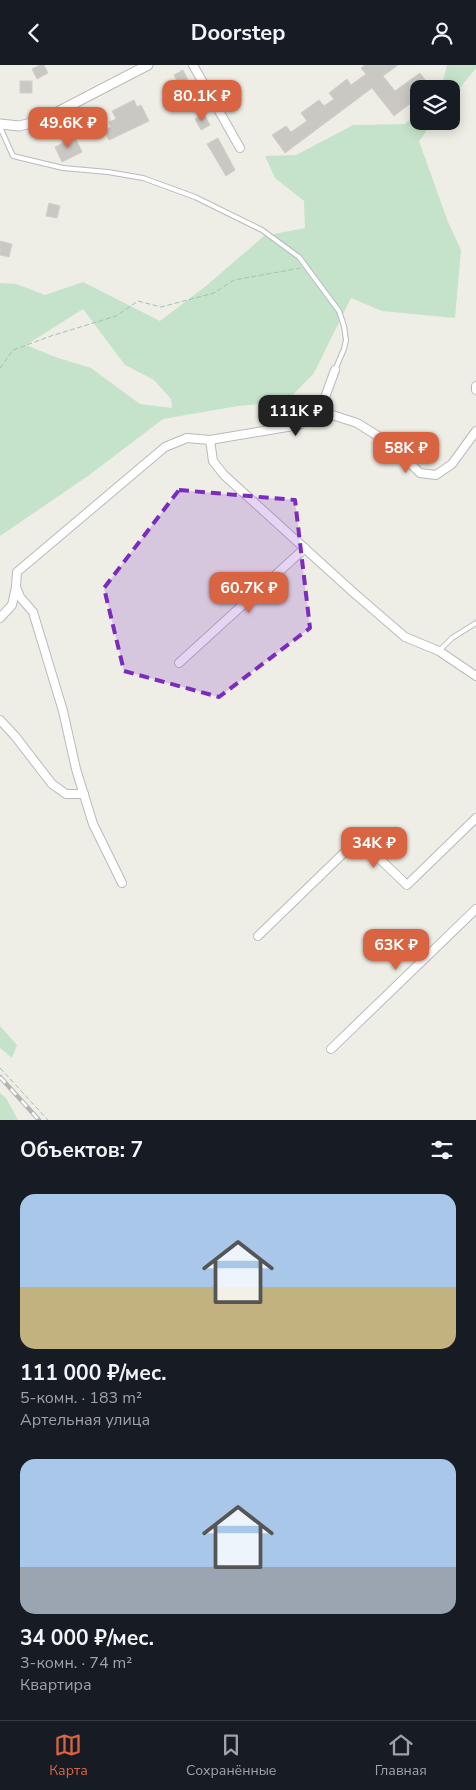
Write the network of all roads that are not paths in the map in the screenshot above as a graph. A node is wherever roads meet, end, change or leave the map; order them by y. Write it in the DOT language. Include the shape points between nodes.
graph roads {
  1 [pos="148,65"];
  2 [pos="193,65"];
  3 [pos="0,125"];
  4 [pos="240,148"];
  5 [pos="335,370"];
  6 [pos="476,386"];
  7 [pos="476,390"];
  8 [pos="320,411"];
  9 [pos="476,431"];
  10 [pos="210,440"];
  11 [pos="305,548"];
  12 [pos="16,587"];
  13 [pos="0,617"];
  14 [pos="476,623"];
  15 [pos="438,651"];
  16 [pos="179,663"];
  17 [pos="476,676"];
  18 [pos="0,720"];
  19 [pos="84,794"];
  20 [pos="476,818"];
  21 [pos="122,883"];
  22 [pos="476,909"];
  23 [pos="258,935"];
  24 [pos="331,1049"];
  1 -- 3 [label="street" via="40,121 19,126"];
  2 -- 4 [label="street"];
  3 -- 5 [label="lane" via="13,156 63,168 142,178 195,197 262,230 299,257 339,311 344,326 344,349"];
  5 -- 8 [label="street"];
  6 -- 7 [label="street"];
  8 -- 9 [label="street" via="357,423 389,443 420,473 436,475 452,464"];
  8 -- 10 [label="street" via="299,425"];
  10 -- 11 [label="street" via="213,461 224,475"];
  10 -- 12 [label="street" via="187,438 165,447 17,572"];
  11 -- 15 [label="street" via="405,637"];
  11 -- 16 [label="street"];
  12 -- 13 [label="street" via="12,605"];
  12 -- 19 [label="street" via="33,612"];
  14 -- 15 [label="lane"];
  15 -- 17 [label="street"];
  18 -- 19 [label="street" via="52,785 66,794"];
  19 -- 21 [label="street" via="93,824"];
  20 -- 23 [label="street" via="407,885 365,845 353,844"];
  22 -- 24 [label="street"];
}
